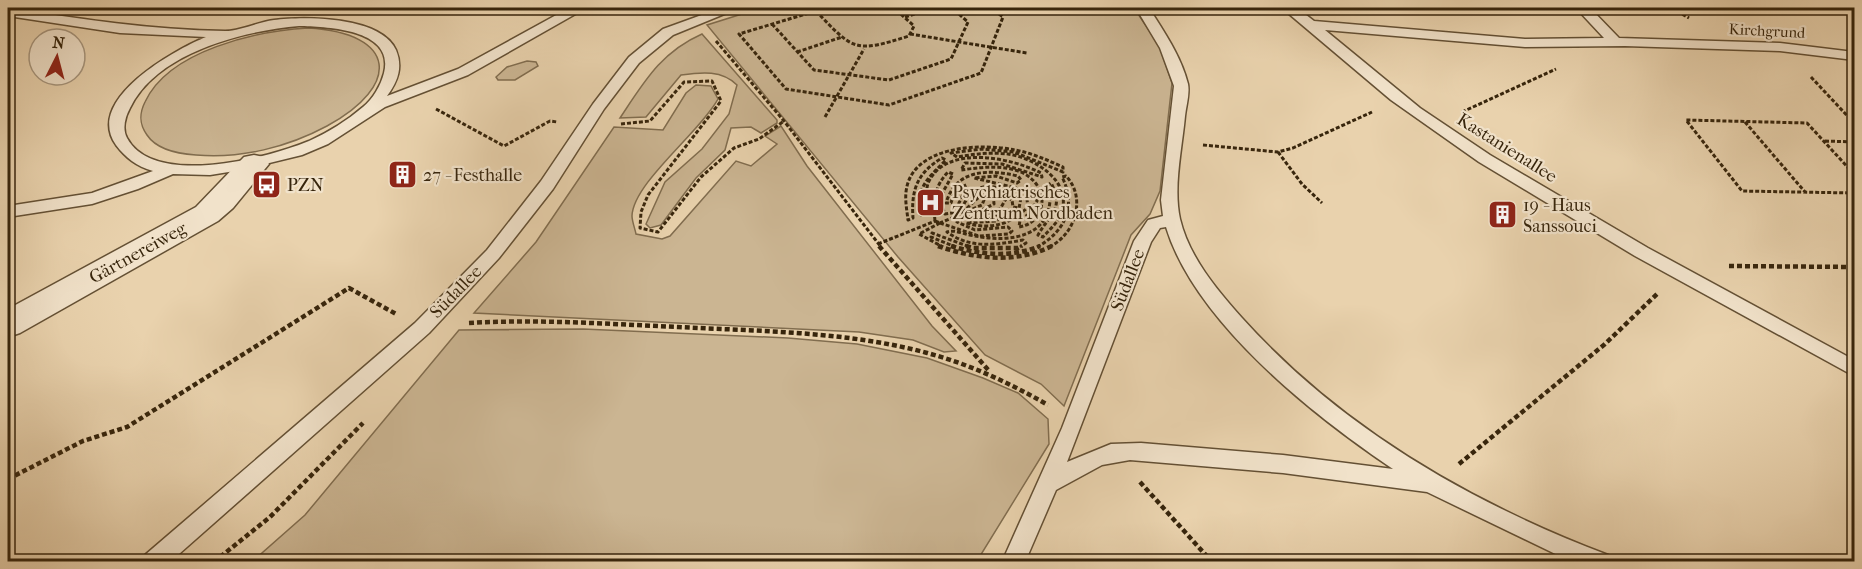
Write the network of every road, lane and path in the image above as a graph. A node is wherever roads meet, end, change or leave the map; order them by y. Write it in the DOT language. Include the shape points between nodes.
graph roads {
  1 [pos="579,8"];
  2 [pos="732,8"];
  3 [pos="824,8"];
  4 [pos="894,8"];
  5 [pos="935,8"];
  6 [pos="952,8"];
  7 [pos="991,8"];
  8 [pos="1142,8"];
  9 [pos="1289,8"];
  10 [pos="1583,8"];
  11 [pos="816,11"];
  12 [pos="8,12"];
  13 [pos="299,14"];
  14 [pos="905,17"];
  15 [pos="698,19"];
  16 [pos="772,24"];
  17 [pos="1312,25"];
  18 [pos="910,34"];
  19 [pos="229,35"];
  20 [pos="842,37"];
  21 [pos="959,42"];
  22 [pos="1595,42"];
  23 [pos="1615,42"];
  24 [pos="991,47"];
  25 [pos="1780,47"];
  26 [pos="864,49"];
  27 [pos="797,51"];
  28 [pos="1027,53"];
  29 [pos="1854,56"];
  30 [pos="849,75"];
  31 [pos="409,94"];
  32 [pos="836,97"];
  33 [pos="1399,99"];
  34 [pos="369,110"];
  35 [pos="825,117"];
  36 [pos="784,121"];
  37 [pos="1745,122"];
  38 [pos="587,123"];
  39 [pos="1854,123"];
  40 [pos="620,124"];
  41 [pos="1434,125"];
  42 [pos="1824,141"];
  43 [pos="1175,142"];
  44 [pos="1854,142"];
  45 [pos="1278,152"];
  46 [pos="254,164"];
  47 [pos="172,168"];
  48 [pos="1854,174"];
  49 [pos="1806,192"];
  50 [pos="1854,194"];
  51 [pos="1322,203"];
  52 [pos="8,211"];
  53 [pos="935,220"];
  54 [pos="1172,220"];
  55 [pos="943,223"];
  56 [pos="878,244"];
  57 [pos="1723,266"];
  58 [pos="1854,267"];
  59 [pos="1679,272"];
  60 [pos="8,324"];
  61 [pos="422,328"];
  62 [pos="1854,369"];
  63 [pos="990,373"];
  64 [pos="1072,428"];
  65 [pos="1113,453"];
  66 [pos="8,479"];
  67 [pos="1049,483"];
  68 [pos="1433,485"];
  69 [pos="1588,560"];
  70 [pos="153,561"];
  71 [pos="1013,561"];
  72 [pos="1212,561"];
  1 -- 31 [label="lane" via="464,71"];
  2 -- 15 [label="lane, Südallee"];
  3 -- 11 [label="path"];
  4 -- 14 [label="path"];
  5 -- 14 [label="path"];
  6 -- 21 [label="path" via="968,22"];
  7 -- 24 [label="path" via="1003,17"];
  8 -- 43 [label="lane" via="1167,48 1181,86"];
  9 -- 17 [label="lane"];
  10 -- 23 [label="lane"];
  11 -- 16 [label="path"];
  11 -- 20 [label="path"];
  12 -- 19 [label="lane" via="120,29"];
  13 -- 19 [label="lane"];
  13 -- 34 [label="lane" via="363,29 386,43 392,52 394,74"];
  14 -- 18 [label="path" via="914,26"];
  15 -- 36 [label="path"];
  15 -- 38 [label="lane, Südallee" via="668,32 642,52"];
  16 -- 27 [label="path"];
  16 -- 32 [label="path" via="739,34 786,89"];
  17 -- 22 [label="lane, Kirchgrund" via="1526,43"];
  17 -- 33 [label="lane, Kastanienallee"];
  18 -- 21 [label="path"];
  18 -- 26 [label="path"];
  19 -- 47 [label="lane" via="196,47 160,68 131,93 119,113 119,138 125,147 146,162"];
  20 -- 26 [label="path" via="851,47"];
  20 -- 27 [label="path"];
  21 -- 24 [label="path"];
  21 -- 30 [label="path" via="951,59 889,80"];
  22 -- 23 [label="lane, Kirchgrund"];
  22 -- 41 [label="path" via="1562,67"];
  23 -- 25 [label="lane, Kirchgrund"];
  24 -- 28 [label="path"];
  24 -- 32 [label="path" via="981,73 889,105"];
  25 -- 29 [label="lane, Kirchgrund"];
  25 -- 39 [label="path"];
  26 -- 30 [label="path"];
  27 -- 30 [label="path" via="814,70"];
  30 -- 32 [label="path"];
  31 -- 34 [label="lane"];
  31 -- 38 [label="path" via="504,146 550,121"];
  32 -- 35 [label="path"];
  33 -- 41 [label="lane, Kastanienallee"];
  33 -- 45 [label="path"];
  34 -- 46 [label="lane" via="317,144"];
  36 -- 40 [label="path" via="759,139 734,148 701,177 658,232 653,233 640,228 638,217 660,174 712,117 721,100 712,81 684,82 650,122"];
  36 -- 56 [label="path"];
  37 -- 42 [label="path" via="1807,123"];
  37 -- 49 [label="path"];
  37 -- 49 [label="path" via="1686,120 1742,191"];
  38 -- 61 [label="lane, Südallee" via="547,185 493,254"];
  41 -- 59 [label="lane, Kastanienallee" via="1517,179"];
  42 -- 44 [label="path"];
  42 -- 48 [label="path"];
  43 -- 45 [label="path"];
  43 -- 54 [label="lane" via="1169,200"];
  45 -- 51 [label="path"];
  46 -- 47 [label="lane" via="208,170"];
  46 -- 60 [label="street, Gärtnereiweg" via="207,214"];
  47 -- 52 [label="lane" via="109,195"];
  49 -- 50 [label="path"];
  53 -- 55 [label="path"];
  53 -- 55 [label="path" via="932,198 948,172 953,174 939,199 945,214 964,211 976,197 986,195 982,205"];
  53 -- 56 [label="path"];
  54 -- 64 [label="lane, Südallee" via="1154,224 1143,241"];
  54 -- 68 [label="lane" via="1179,242 1198,275 1262,353 1346,427"];
  55 -- 55 [label="path" via="920,234 936,247 967,256 1026,256 1058,242 1074,221 1077,199 1071,181 1062,177 1069,190 1067,218 1061,229 1040,245 1018,253 997,254 949,247 931,237 932,233 973,248 1017,249 1026,243 966,243 947,232 1002,240 1030,230 1041,224 1050,211 1046,184 1051,183 1057,201 1053,215 1038,231 1043,237 1057,222 1064,201 1062,186 1030,160 994,153 957,157 951,153 1009,151 1063,172 1063,167 1046,156 1005,147 951,148 927,160 912,175 904,194 908,220 914,218 911,193 915,182 942,158 946,160 920,186 921,215 928,214 925,199 930,179 944,167 975,157 1001,158 1041,173 1042,177 1036,177 1005,163 991,162 965,163 961,170 1006,167 1022,173 1039,187 1043,205 1037,218 1018,227 1037,201 1034,191 1025,185 1028,207 1021,215 994,226 966,223 972,220 988,224 1009,215 985,216 984,211 1000,208 1007,197 1013,207 1019,208 1020,204 1016,188 974,178 996,176 1017,183 1021,180 1018,176 974,173 961,177 946,203 951,203 964,184 966,188 958,205 963,206 981,186 990,185 999,192 993,193 994,204 957,222 968,230 986,232 1008,227 1012,231 979,236"];
  56 -- 63 [label="path"];
  57 -- 58 [label="path"];
  59 -- 62 [label="lane, Kastanienallee"];
  59 -- 68 [label="path" via="1605,344"];
  61 -- 63 [label="path" via="497,321 788,333 859,339 919,350"];
  61 -- 66 [label="path" via="350,288 127,427 83,441"];
  61 -- 70 [label="lane, Südallee"];
  63 -- 64 [label="path" via="1048,404"];
  64 -- 67 [label="lane, Südallee"];
  65 -- 67 [label="lane"];
  65 -- 68 [label="lane" via="1296,465"];
  65 -- 72 [label="path"];
  67 -- 71 [label="lane, Südallee"];
  68 -- 69 [label="lane"];
}
